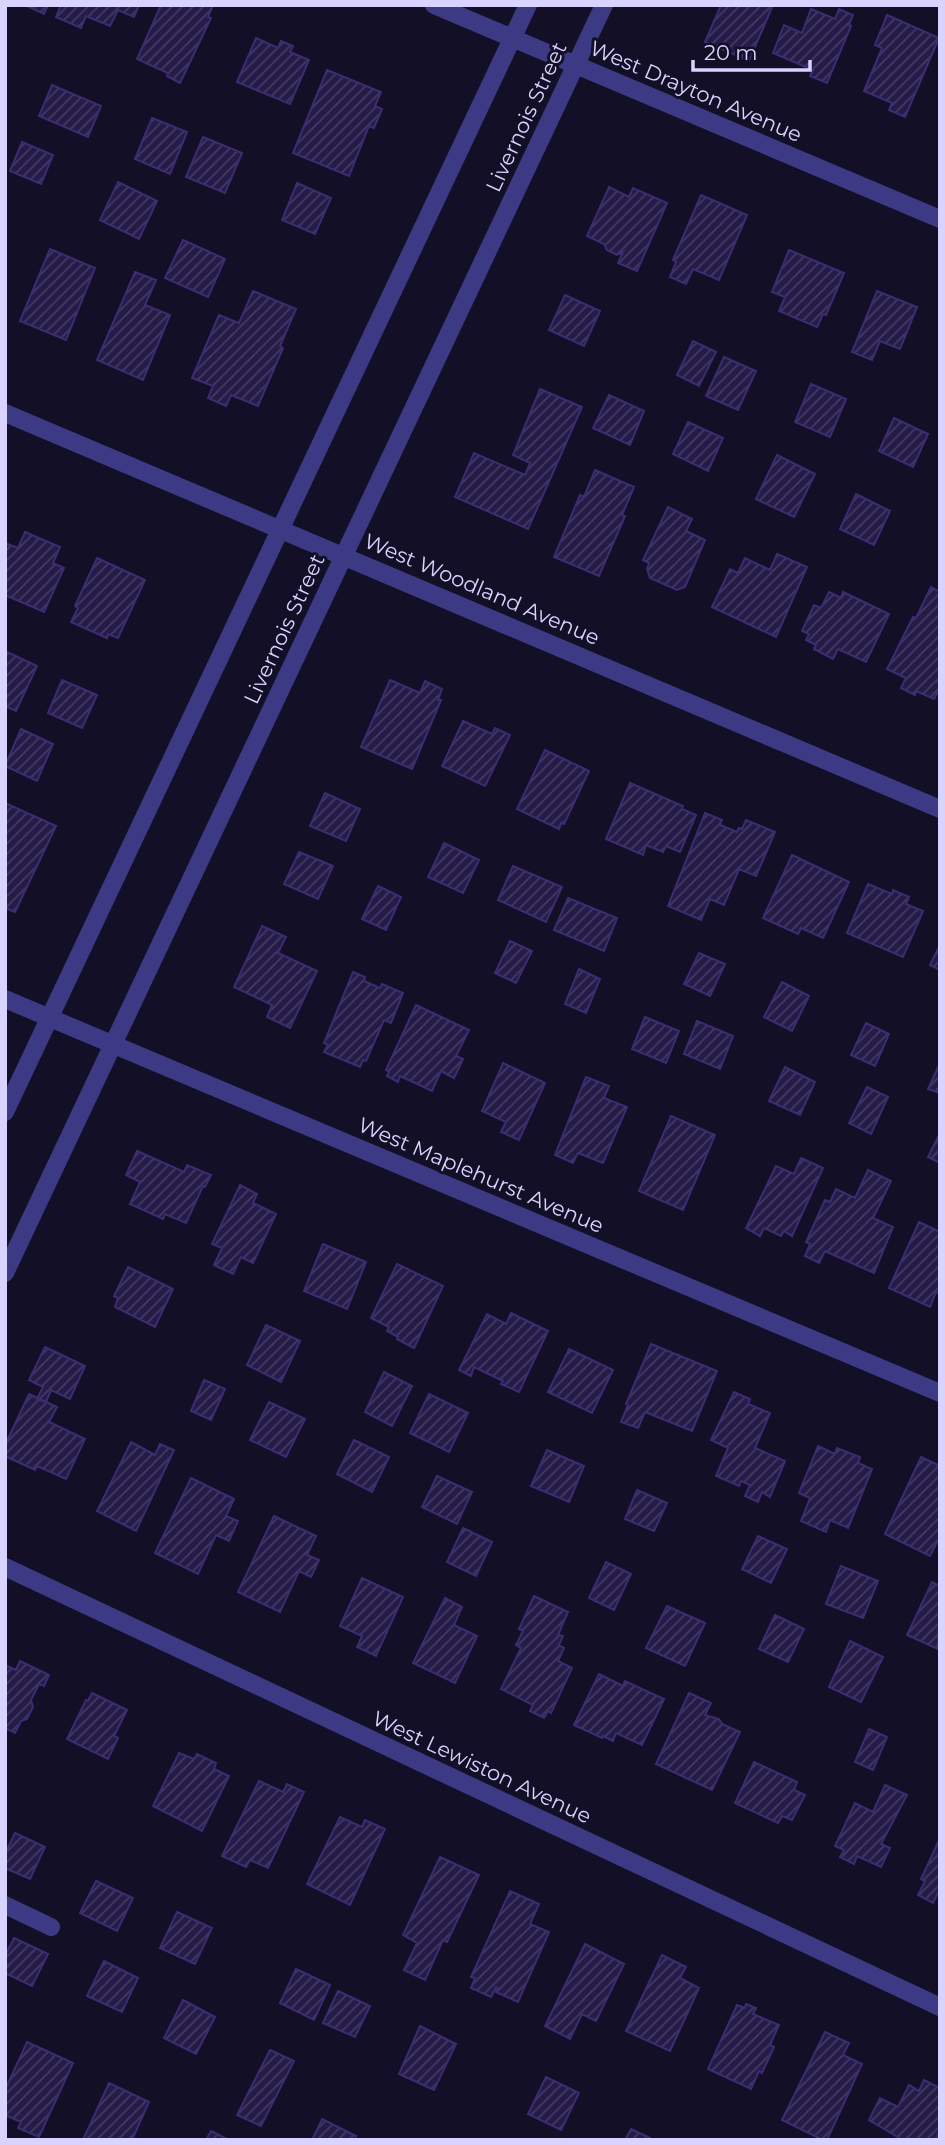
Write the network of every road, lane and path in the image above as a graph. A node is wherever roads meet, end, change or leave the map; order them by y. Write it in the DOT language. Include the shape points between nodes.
graph roads {
  1 [pos="433,5"];
  2 [pos="528,5"];
  3 [pos="604,5"];
  4 [pos="512,38"];
  5 [pos="576,65"];
  6 [pos="940,219"];
  7 [pos="5,413"];
  8 [pos="281,529"];
  9 [pos="344,555"];
  10 [pos="940,809"];
  11 [pos="5,999"];
  12 [pos="49,1018"];
  13 [pos="112,1044"];
  14 [pos="5,1112"];
  15 [pos="5,1273"];
  16 [pos="940,1393"];
  17 [pos="5,1567"];
  18 [pos="5,1905"];
  19 [pos="51,1927"];
  20 [pos="940,2007"];
  1 -- 4 [label="street, West Drayton Avenue"];
  2 -- 4 [label="street, Livernois Street"];
  3 -- 5 [label="street, Livernois Street"];
  4 -- 5 [label="street, West Drayton Avenue"];
  4 -- 8 [label="street, Livernois Street"];
  5 -- 6 [label="street, West Drayton Avenue"];
  5 -- 9 [label="street, Livernois Street"];
  7 -- 8 [label="street, West Woodland Avenue"];
  8 -- 9 [label="street, West Woodland Avenue"];
  8 -- 12 [label="street, Livernois Street"];
  9 -- 10 [label="street, West Woodland Avenue"];
  9 -- 13 [label="street, Livernois Street"];
  11 -- 12 [label="street, West Maplehurst Avenue"];
  12 -- 13 [label="street, West Maplehurst Avenue"];
  12 -- 14 [label="street, Livernois Street"];
  13 -- 15 [label="street, Livernois Street"];
  13 -- 16 [label="street, West Maplehurst Avenue"];
  17 -- 20 [label="street, West Lewiston Avenue"];
  18 -- 19 [label="street"];
}
